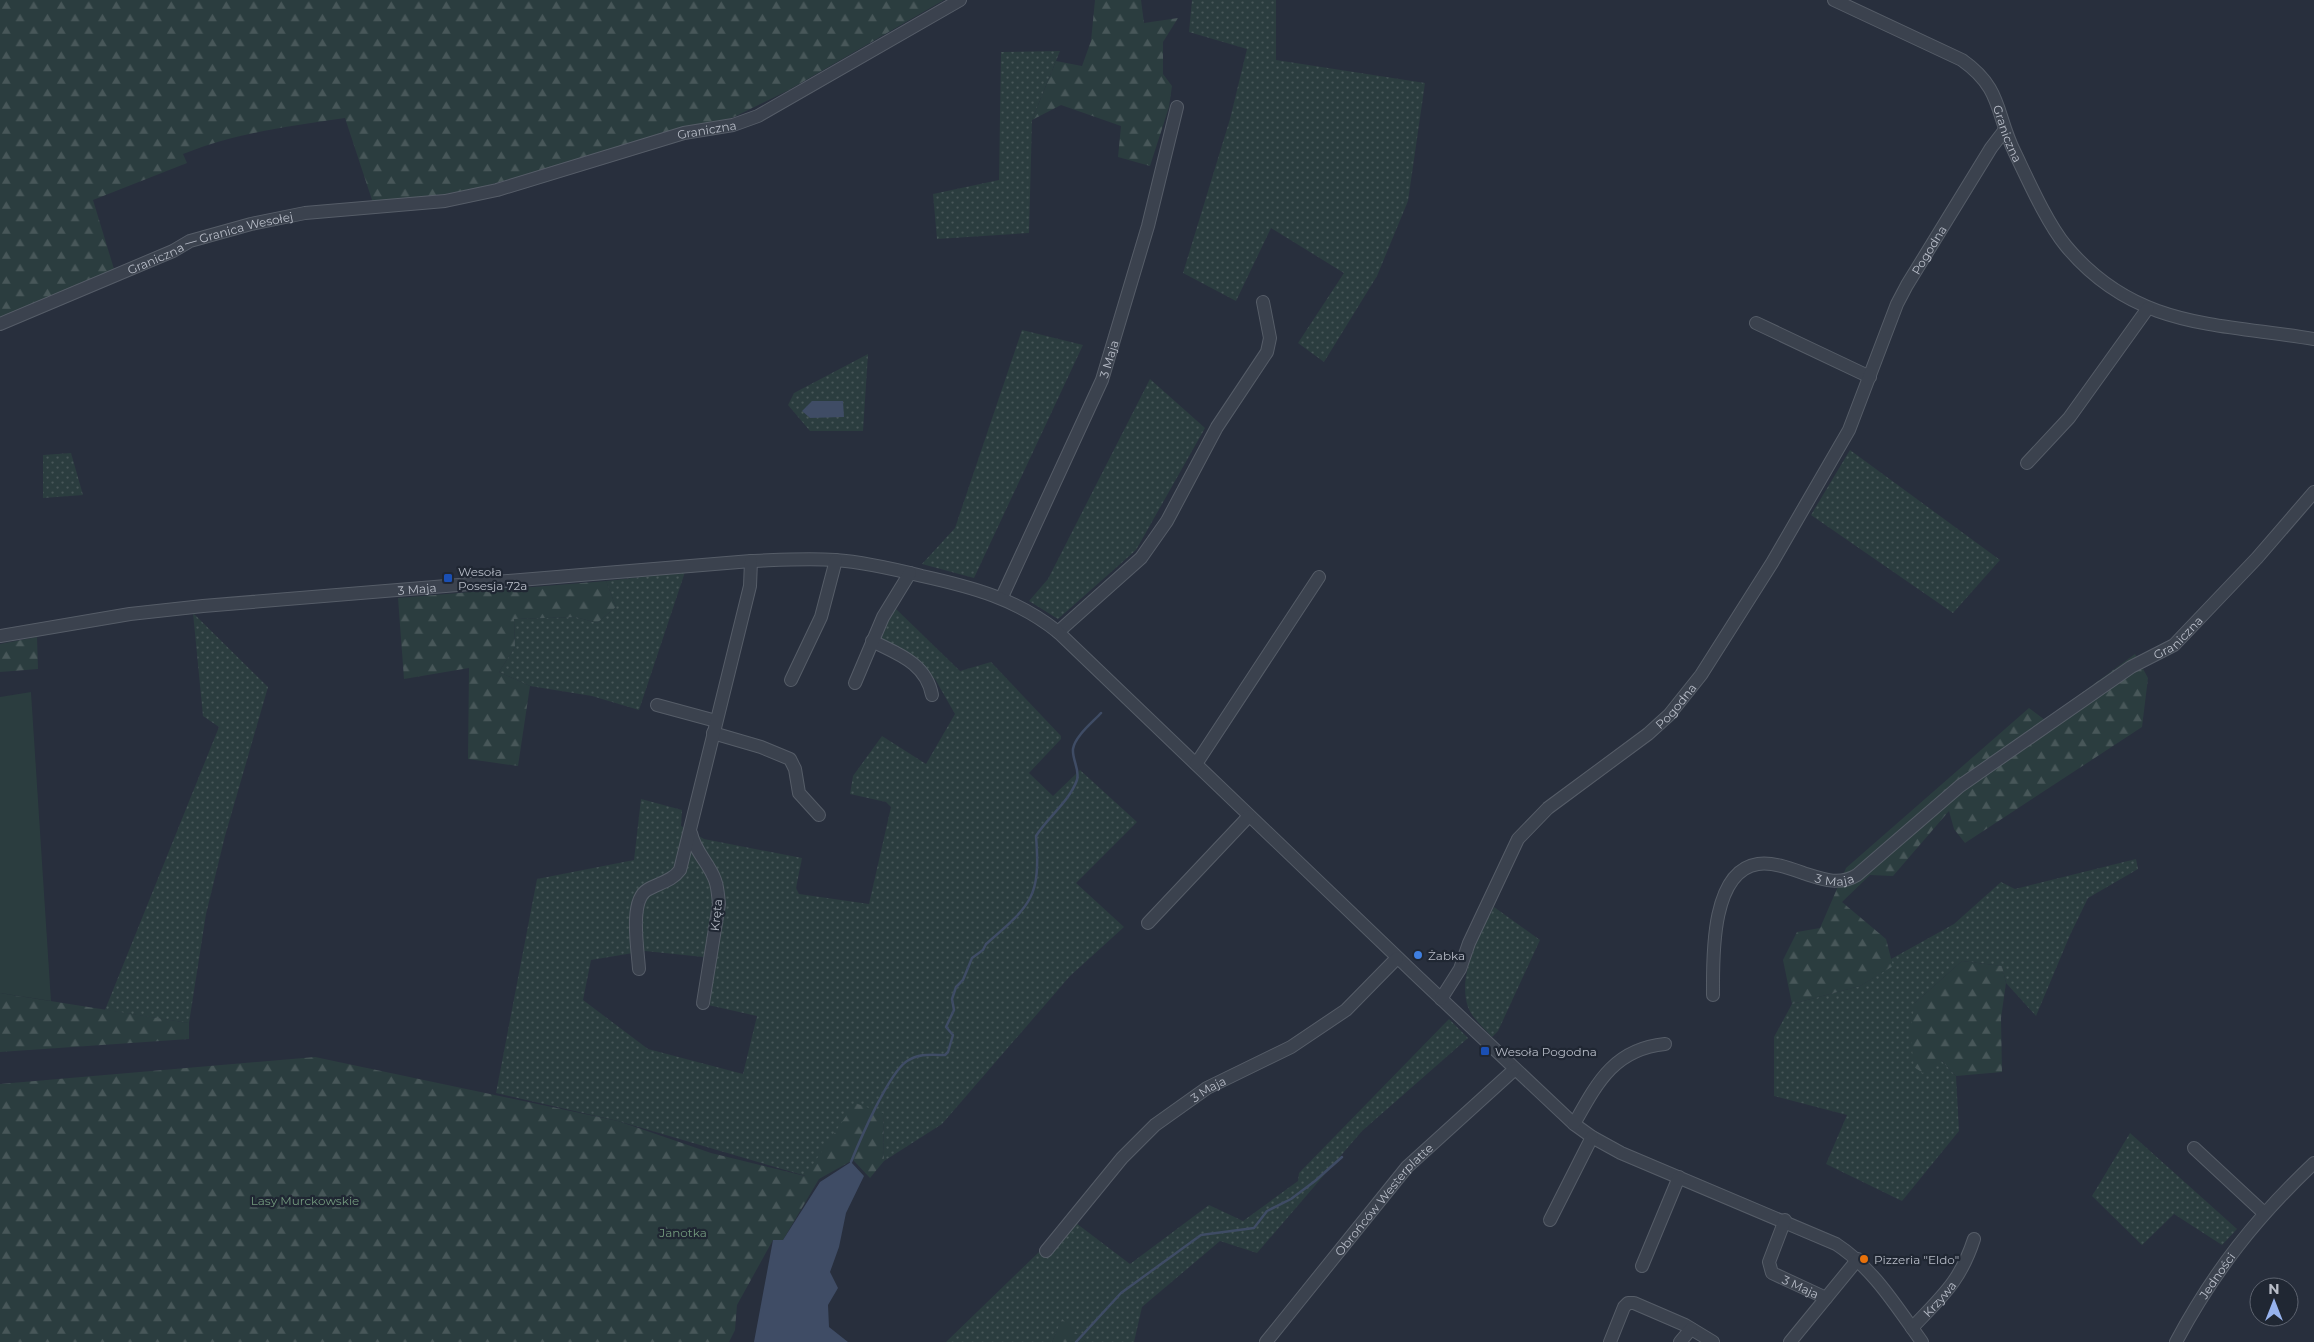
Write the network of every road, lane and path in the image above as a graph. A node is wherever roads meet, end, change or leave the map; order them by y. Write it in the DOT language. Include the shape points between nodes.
graph roads {
  1 [pos="960,0"];
  2 [pos="1834,0"];
  3 [pos="1177,107"];
  4 [pos="2004,131"];
  5 [pos="430,202"];
  6 [pos="1263,302"];
  7 [pos="2148,308"];
  8 [pos="1756,323"];
  9 [pos="0,324"];
  10 [pos="2314,339"];
  11 [pos="1870,377"];
  12 [pos="2027,463"];
  13 [pos="2314,492"];
  14 [pos="836,560"];
  15 [pos="751,561"];
  16 [pos="910,573"];
  17 [pos="1319,578"];
  18 [pos="1002,597"];
  19 [pos="1058,632"];
  20 [pos="0,636"];
  21 [pos="872,641"];
  22 [pos="792,680"];
  23 [pos="855,683"];
  24 [pos="932,695"];
  25 [pos="657,705"];
  26 [pos="714,727"];
  27 [pos="2016,749"];
  28 [pos="1196,764"];
  29 [pos="819,815"];
  30 [pos="1250,816"];
  31 [pos="691,833"];
  32 [pos="1148,924"];
  33 [pos="1397,958"];
  34 [pos="639,969"];
  35 [pos="1713,995"];
  36 [pos="1441,999"];
  37 [pos="703,1004"];
  38 [pos="1666,1044"];
  39 [pos="1515,1069"];
  40 [pos="1574,1124"];
  41 [pos="1592,1137"];
  42 [pos="2194,1148"];
  43 [pos="2314,1162"];
  44 [pos="1679,1177"];
  45 [pos="2264,1213"];
  46 [pos="1550,1220"];
  47 [pos="1785,1220"];
  48 [pos="1974,1239"];
  49 [pos="1046,1251"];
  50 [pos="1858,1259"];
  51 [pos="1642,1266"];
  52 [pos="1826,1298"];
  53 [pos="1912,1328"];
  54 [pos="1691,1329"];
  55 [pos="1266,1342"];
  56 [pos="1610,1342"];
  57 [pos="1680,1342"];
  58 [pos="1714,1342"];
  59 [pos="1790,1342"];
  60 [pos="1922,1342"];
  61 [pos="2176,1342"];
  1 -- 5 [label="street, Graniczna" via="758,116 733,125 684,133 497,190"];
  2 -- 4 [label="street, Graniczna" via="1962,60 1978,71 1996,97"];
  3 -- 18 [label="street, 3 Maja" via="1148,226 1102,380"];
  4 -- 7 [label="street, Graniczna" via="2065,245 2101,282"];
  4 -- 11 [label="street, Pogodna" via="1907,285"];
  5 -- 9 [label="street, Graniczna — Granica Wesołej" via="305,213 190,241"];
  6 -- 19 [label="street" via="1270,338 1268,352 1217,427 1167,521 1140,558"];
  7 -- 10 [label="street, Graniczna" via="2204,323"];
  7 -- 12 [label="street" via="2069,418"];
  8 -- 11 [label="street"];
  11 -- 36 [label="street, Pogodna" via="1841,445 1701,676 1669,715 1648,734 1548,808 1518,840 1460,969"];
  13 -- 27 [label="street, Graniczna" via="2257,558 2174,645 2131,667"];
  14 -- 15 [label="street, 3 Maja"];
  14 -- 16 [label="street, 3 Maja"];
  14 -- 22 [label="street" via="821,617"];
  15 -- 20 [label="street, 3 Maja" via="202,606 130,614"];
  15 -- 26 [label="street" via="750,586"];
  16 -- 18 [label="street, 3 Maja"];
  16 -- 21 [label="street"];
  17 -- 28 [label="street"];
  18 -- 19 [label="street, 3 Maja" via="1032,612"];
  19 -- 28 [label="street, 3 Maja"];
  21 -- 23 [label="street"];
  21 -- 24 [label="street" via="910,660 923,671"];
  25 -- 26 [label="street"];
  26 -- 29 [label="street" via="790,759 799,793"];
  26 -- 31 [label="street"];
  27 -- 35 [label="street, 3 Maja" via="1960,786 1850,880 1835,882 1770,864 1758,864 1740,873 1720,906 1716,922"];
  28 -- 30 [label="street, 3 Maja"];
  30 -- 32 [label="street"];
  30 -- 33 [label="street, 3 Maja"];
  31 -- 34 [label="street" via="680,870 646,891 638,902"];
  31 -- 37 [label="street, Kręta" via="694,846 715,880 719,904"];
  33 -- 36 [label="street, 3 Maja"];
  33 -- 49 [label="street, 3 Maja" via="1346,1010 1291,1047 1207,1088 1155,1125 1122,1158"];
  36 -- 39 [label="street, 3 Maja"];
  38 -- 40 [label="street" via="1636,1051 1609,1069"];
  39 -- 40 [label="street, 3 Maja"];
  39 -- 55 [label="street, Obrońców Westerplatte" via="1407,1167"];
  40 -- 41 [label="street, 3 Maja"];
  41 -- 44 [label="street, 3 Maja"];
  41 -- 46 [label="street"];
  42 -- 45 [label="street"];
  43 -- 45 [label="street, Jedności"];
  44 -- 47 [label="street, 3 Maja"];
  44 -- 51 [label="street"];
  45 -- 61 [label="street, Jedności" via="2227,1257"];
  47 -- 50 [label="street, 3 Maja" via="1836,1244"];
  47 -- 52 [label="street, 3 Maja" via="1769,1268 1772,1273"];
  48 -- 53 [label="street, Krzywa" via="1950,1289"];
  50 -- 52 [label="street, 3 Maja"];
  50 -- 53 [label="street, 3 Maja"];
  52 -- 59 [label="street, 3 Maja"];
  53 -- 60 [label="street, 3 Maja"];
  54 -- 56 [label="street" via="1628,1303"];
  54 -- 57 [label="street"];
  54 -- 58 [label="street"];
}
